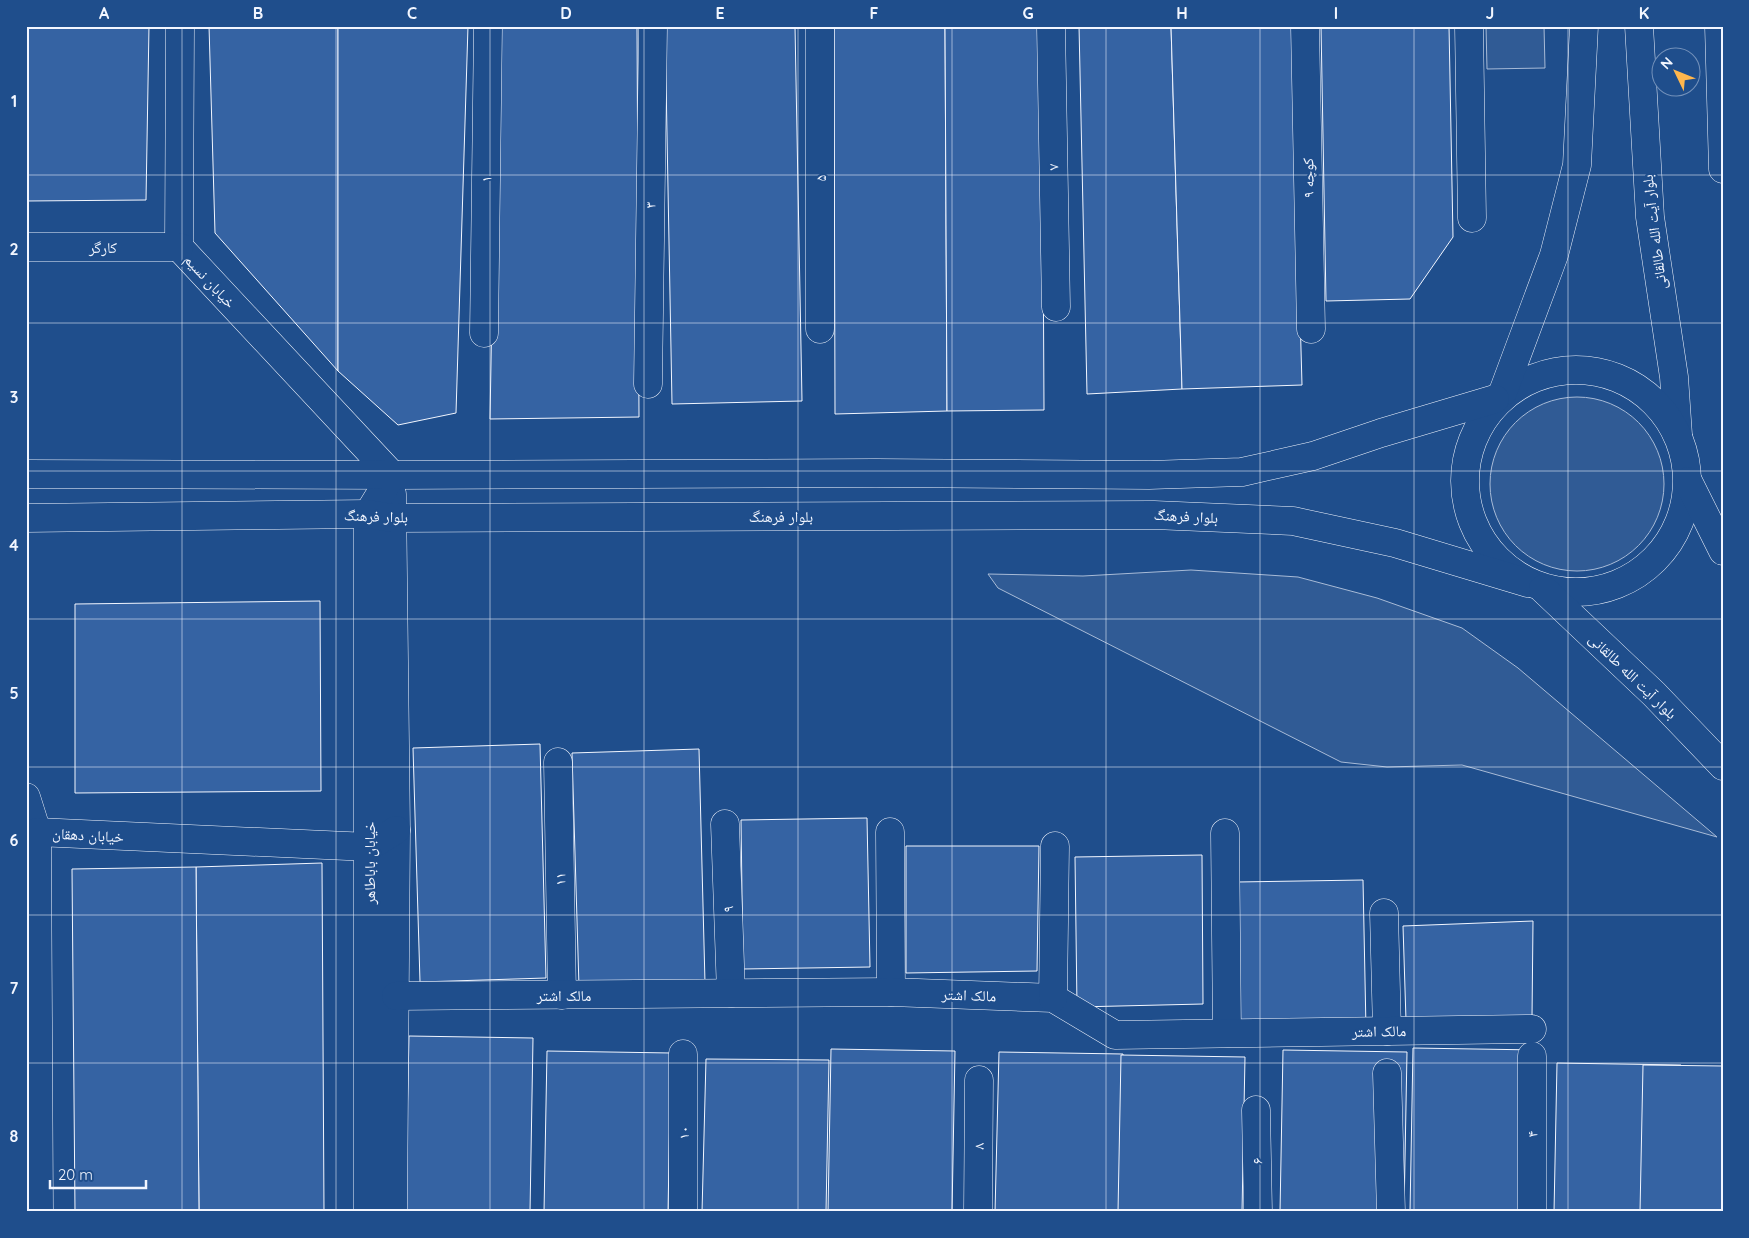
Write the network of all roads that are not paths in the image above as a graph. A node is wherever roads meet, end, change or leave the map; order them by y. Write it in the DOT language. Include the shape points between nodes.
graph roads {
  1 [pos="180,26"];
  2 [pos="488,26"];
  3 [pos="653,26"];
  4 [pos="820,26"];
  5 [pos="1051,26"];
  6 [pos="1305,26"];
  7 [pos="1469,26"];
  8 [pos="1584,26"];
  9 [pos="1639,26"];
  10 [pos="1718,26"];
  11 [pos="1723,169"];
  12 [pos="1472,218"];
  13 [pos="26,247"];
  14 [pos="179,247"];
  15 [pos="1056,307"];
  16 [pos="820,329"];
  17 [pos="1311,329"];
  18 [pos="484,333"];
  19 [pos="648,384"];
  20 [pos="1499,395"];
  21 [pos="1678,436"];
  22 [pos="26,474"];
  23 [pos="392,475"];
  24 [pos="1688,481"];
  25 [pos="380,516"];
  26 [pos="26,518"];
  27 [pos="1723,551"];
  28 [pos="1535,586"];
  29 [pos="558,762"];
  30 [pos="1723,766"];
  31 [pos="26,797"];
  32 [pos="725,824"];
  33 [pos="396,830"];
  34 [pos="37,832"];
  35 [pos="890,832"];
  36 [pos="1225,833"];
  37 [pos="1055,846"];
  38 [pos="369,847"];
  39 [pos="1384,913"];
  40 [pos="891,992"];
  41 [pos="731,994"];
  42 [pos="562,995"];
  43 [pos="396,996"];
  44 [pos="1053,998"];
  45 [pos="1532,1029"];
  46 [pos="1387,1031"];
  47 [pos="1227,1033"];
  48 [pos="683,1054"];
  49 [pos="1532,1056"];
  50 [pos="1387,1073"];
  51 [pos="979,1080"];
  52 [pos="1256,1110"];
  53 [pos="39,1212"];
  54 [pos="368,1212"];
  55 [pos="392,1212"];
  56 [pos="683,1212"];
  57 [pos="978,1212"];
  58 [pos="1258,1212"];
  59 [pos="1391,1212"];
  60 [pos="1532,1212"];
  1 -- 14 [label="street, خیابان نسیم"];
  2 -- 18 [label="street, ۱"];
  3 -- 19 [label="street, ۳"];
  4 -- 16 [label="street, ۵"];
  5 -- 15 [label="street, ۷"];
  6 -- 17 [label="street, کوچه ۹"];
  7 -- 12 [label="street"];
  8 -- 20 [label="street" via="1578,165 1554,255"];
  9 -- 21 [label="street, بلوار آیت الله طالقانی" via="1650,216 1674,377"];
  10 -- 11 [label="street"];
  13 -- 14 [label="street, کارگر"];
  14 -- 23 [label="street, خیابان نسیم"];
  20 -- 21 [label="street" via="1557,372 1599,373 1638,388 1668,418"];
  20 -- 23 [label="street" via="1313,456 1242,472 1149,475"];
  20 -- 28 [label="street" via="1470,448 1464,479 1468,511 1481,540 1501,565"];
  21 -- 24 [label="street"];
  22 -- 23 [label="street"];
  23 -- 25 [label="street"];
  24 -- 27 [label="street"];
  24 -- 28 [label="street, بلوار فرهنگ" via="1684,510 1672,538 1654,562 1630,580 1602,590 1572,594"];
  25 -- 26 [label="street, بلوار فرهنگ"];
  25 -- 28 [label="street, بلوار فرهنگ" via="1154,515 1293,521 1395,543"];
  25 -- 33 [label="street, خیابان باباطاهر"];
  25 -- 38 [label="street, خیابان باباطاهر"];
  28 -- 30 [label="street, بلوار آیت الله طالقانی" via="1654,694"];
  29 -- 42 [label="street, ۱۱"];
  31 -- 34 [label="street"];
  32 -- 41 [label="street, ۹"];
  33 -- 38 [label="street"];
  33 -- 43 [label="street, خیابان باباطاهر"];
  34 -- 38 [label="street, خیابان دهقان"];
  34 -- 53 [label="street, خیابان دهقان"];
  35 -- 40 [label="street"];
  36 -- 47 [label="street"];
  37 -- 44 [label="street"];
  38 -- 54 [label="street, خیابان باباطاهر"];
  39 -- 46 [label="street"];
  40 -- 41 [label="street, مالک اشتر"];
  40 -- 44 [label="street, مالک اشتر"];
  41 -- 42 [label="street, مالک اشتر"];
  42 -- 43 [label="street, مالک اشتر"];
  43 -- 55 [label="street, خیابان باباطاهر"];
  44 -- 47 [label="street, مالک اشتر" via="1115,1035"];
  45 -- 46 [label="street, مالک اشتر"];
  46 -- 47 [label="street, مالک اشتر"];
  48 -- 56 [label="street, ۱۰"];
  49 -- 60 [label="street, ۴"];
  50 -- 59 [label="street"];
  51 -- 57 [label="street, ۸"];
  52 -- 58 [label="street, ۶"];
}
